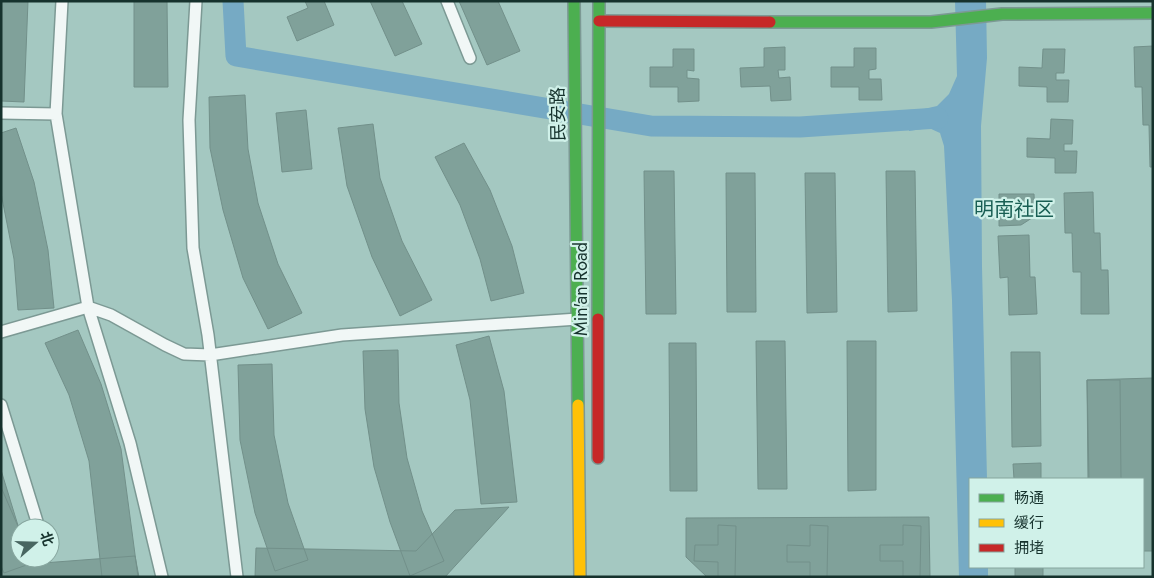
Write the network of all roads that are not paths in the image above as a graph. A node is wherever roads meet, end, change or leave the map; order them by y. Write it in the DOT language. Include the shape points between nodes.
graph roads {
  1 [pos="62,1"];
  2 [pos="196,1"];
  3 [pos="448,1"];
  4 [pos="574,1"];
  5 [pos="599,1"];
  6 [pos="1080,1"];
  7 [pos="1081,13"];
  8 [pos="1153,13"];
  9 [pos="599,21"];
  10 [pos="470,58"];
  11 [pos="1,114"];
  12 [pos="56,114"];
  13 [pos="576,158"];
  14 [pos="88,307"];
  15 [pos="578,319"];
  16 [pos="1,332"];
  17 [pos="210,355"];
  18 [pos="1,405"];
  19 [pos="598,468"];
  20 [pos="36,518"];
  21 [pos="162,577"];
  22 [pos="236,577"];
  23 [pos="580,577"];
  1 -- 12 [label="lane"];
  2 -- 17 [label="lane" via="189,120 193,239"];
  3 -- 10 [label="lane"];
  4 -- 13 [label="main road, 民安路"];
  5 -- 9 [label="main road, Min'an Road"];
  6 -- 7 [label="lane"];
  7 -- 8 [label="main road"];
  7 -- 9 [label="main road" via="1002,14 931,22"];
  9 -- 19 [label="main road, Min'an Road"];
  11 -- 12 [label="lane"];
  12 -- 14 [label="lane"];
  13 -- 15 [label="main road, Min'an Road"];
  14 -- 16 [label="lane"];
  14 -- 17 [label="lane" via="111,315 184,354"];
  14 -- 21 [label="lane" via="130,443"];
  15 -- 17 [label="lane" via="342,335"];
  15 -- 23 [label="main road, Min'an Road"];
  17 -- 22 [label="lane"];
  18 -- 20 [label="lane"];
}
